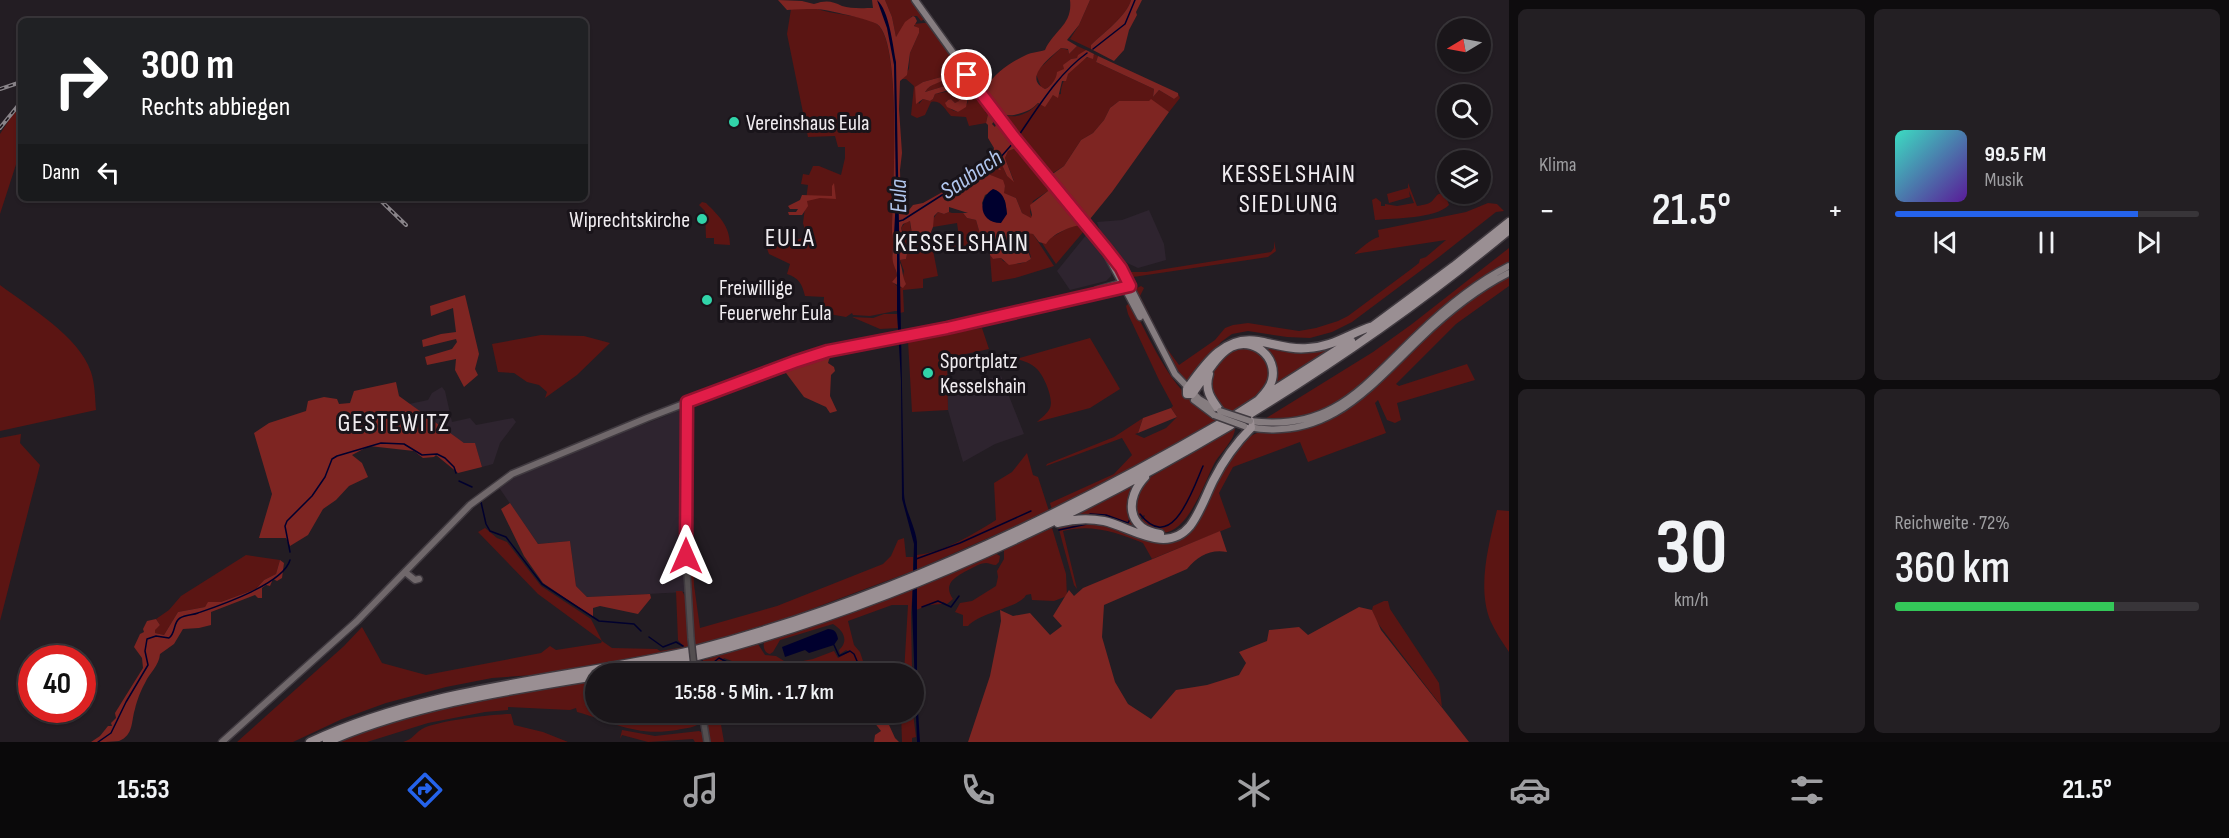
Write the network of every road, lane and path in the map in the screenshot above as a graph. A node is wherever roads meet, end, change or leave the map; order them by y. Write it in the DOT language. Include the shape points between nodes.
graph roads {
  1 [pos="915,0"];
  2 [pos="1509,222"];
  3 [pos="1509,230"];
  4 [pos="1509,266"];
  5 [pos="1509,273"];
  6 [pos="1126,284"];
  7 [pos="1373,326"];
  8 [pos="1210,371"];
  9 [pos="1189,392"];
  10 [pos="687,402"];
  11 [pos="1256,403"];
  12 [pos="1217,413"];
  13 [pos="1245,423"];
  14 [pos="1150,471"];
  15 [pos="1053,520"];
  16 [pos="405,572"];
  17 [pos="929,573"];
  18 [pos="419,579"];
  19 [pos="693,654"];
  20 [pos="657,663"];
  21 [pos="694,663"];
  22 [pos="585,678"];
  23 [pos="704,723"];
  24 [pos="222,742"];
  25 [pos="310,742"];
  26 [pos="327,742"];
  27 [pos="707,742"];
  1 -- 6 [label="main road" via="1005,126 1118,263"];
  2 -- 7 [label="highway"];
  3 -- 13 [label="highway" via="1396,317"];
  4 -- 13 [label="main road" via="1436,318 1341,405 1294,421"];
  5 -- 13 [label="main road" via="1450,312 1342,410 1295,428 1277,430"];
  6 -- 9 [label="main road" via="1166,367"];
  6 -- 10 [label="main road" via="803,358"];
  7 -- 9 [label="highway" via="1315,348 1248,340 1230,343 1214,355"];
  7 -- 11 [label="highway"];
  8 -- 9 [label="highway"];
  8 -- 11 [label="highway" via="1235,345 1252,345 1263,351 1272,364 1272,379"];
  8 -- 12 [label="highway" via="1208,392"];
  9 -- 12 [label="main road"];
  10 -- 16 [label="main road" via="529,465 500,482 461,513"];
  10 -- 21 [label="street, bridge" via="686,556"];
  11 -- 13 [label="highway"];
  12 -- 13 [label="main road, bridge"];
  13 -- 14 [label="highway" via="1219,459 1186,521 1175,531 1161,534 1146,530 1132,511 1132,497"];
  13 -- 15 [label="highway" via="1191,525 1176,536 1151,538 1092,519"];
  14 -- 15 [label="highway"];
  14 -- 15 [label="highway" via="1227,424"];
  15 -- 17 [label="highway"];
  15 -- 17 [label="highway"];
  16 -- 18 [label="main road"];
  16 -- 24 [label="main road" via="347,630"];
  17 -- 19 [label="highway" via="805,624"];
  19 -- 20 [label="highway"];
  19 -- 25 [label="highway" via="442,697 371,718"];
  22 -- 26 [label="highway" via="445,703"];
  23 -- 27 [label="street"];
}
